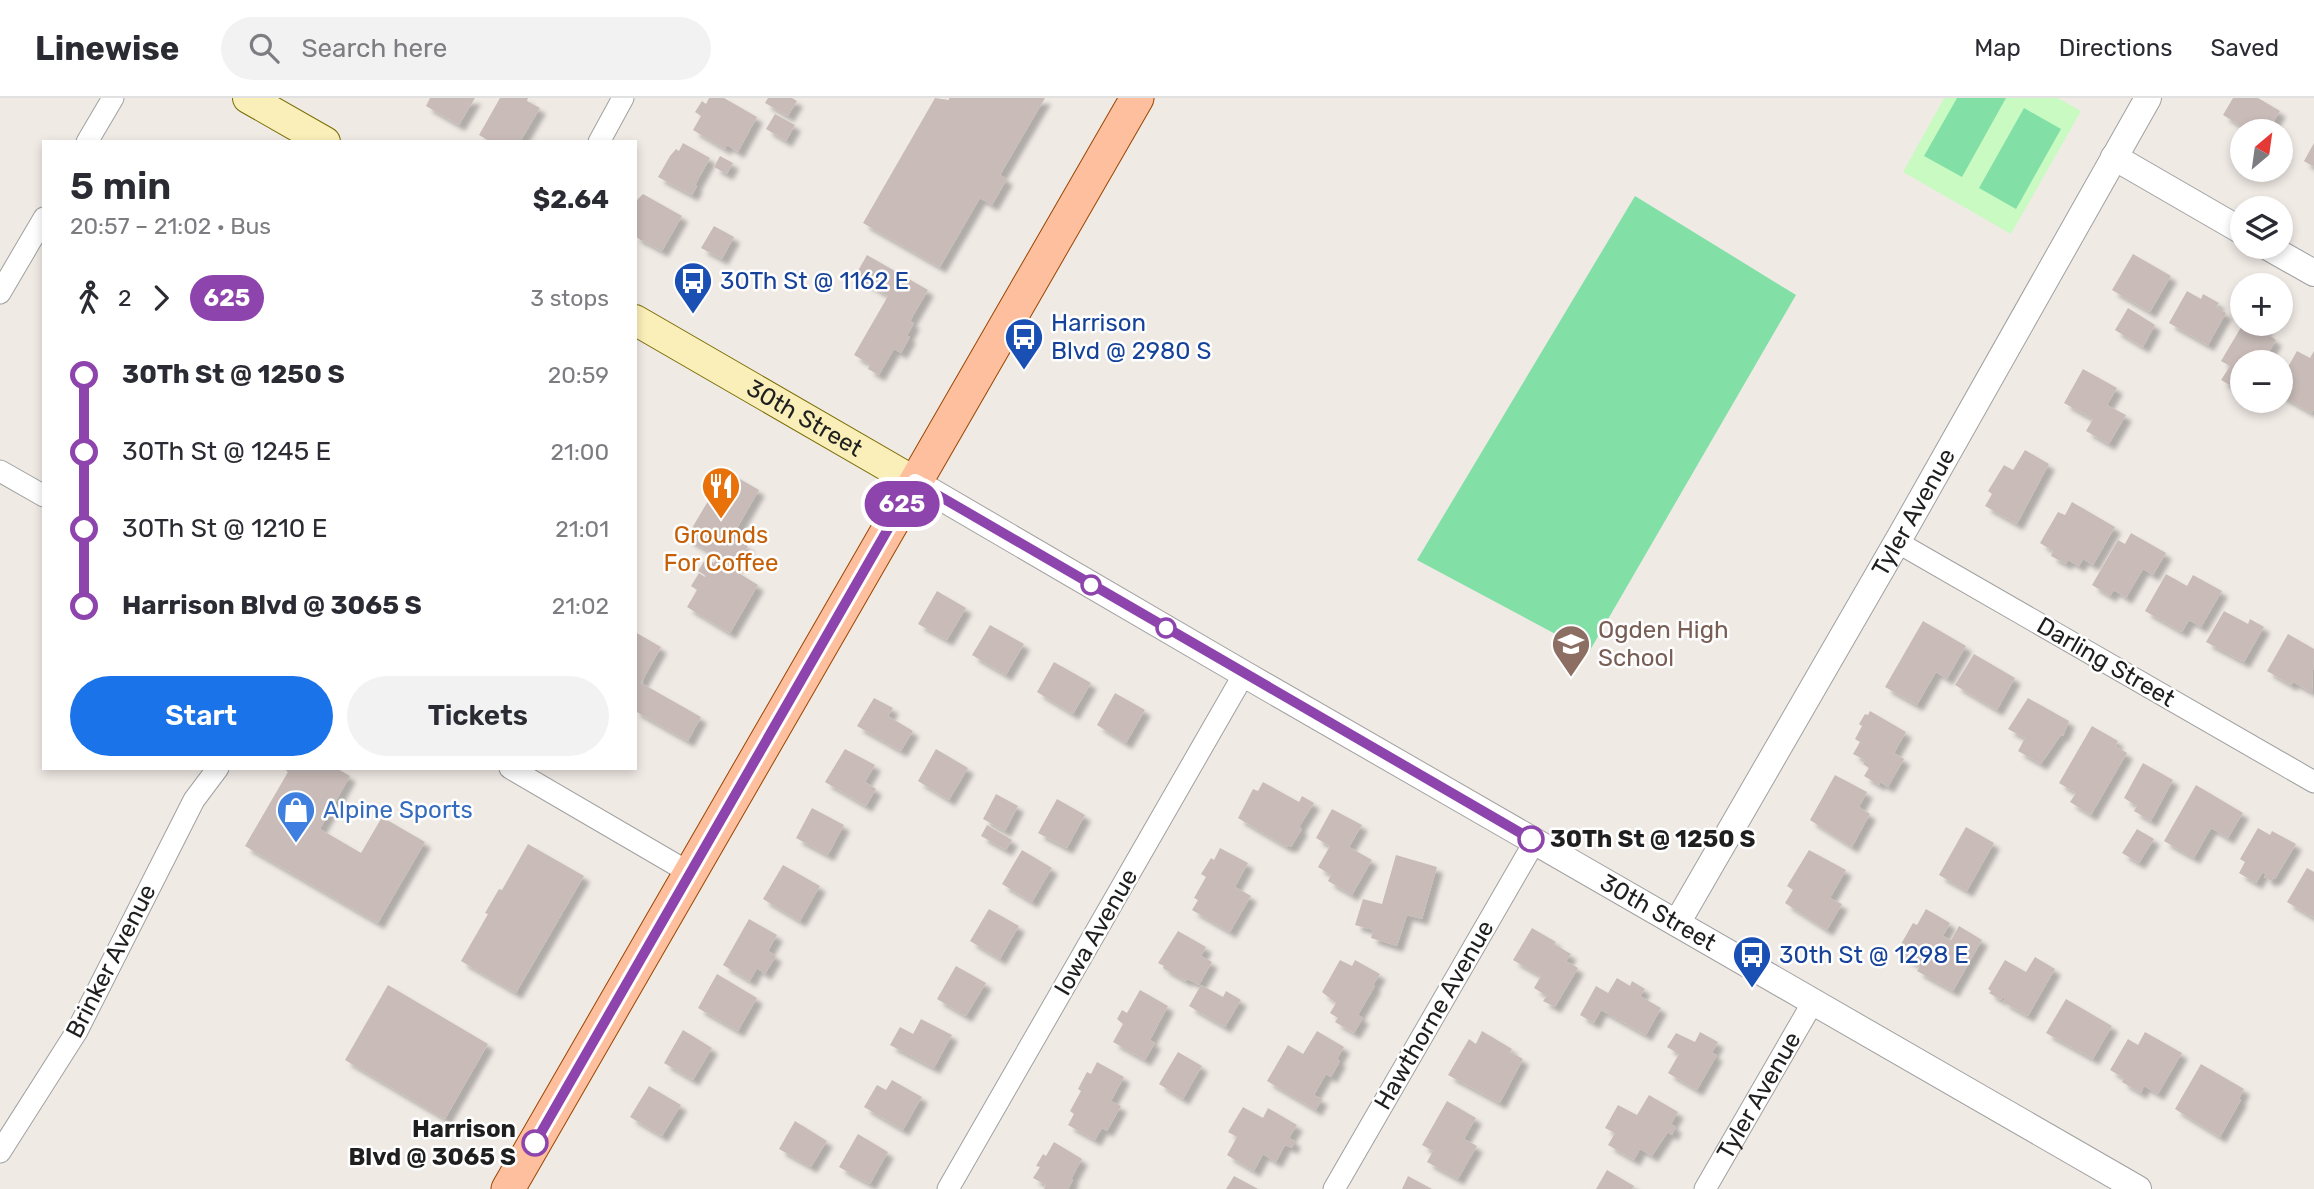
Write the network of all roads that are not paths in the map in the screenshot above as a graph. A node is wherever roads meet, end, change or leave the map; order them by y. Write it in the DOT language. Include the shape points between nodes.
graph roads {
  1 [pos="113,98"];
  2 [pos="248,98"];
  3 [pos="624,98"];
  4 [pos="1137,98"];
  5 [pos="2148,98"];
  6 [pos="89,140"];
  7 [pos="322,140"];
  8 [pos="599,140"];
  9 [pos="2114,157"];
  10 [pos="42,221"];
  11 [pos="2230,225"];
  12 [pos="2289,259"];
  13 [pos="2314,273"];
  14 [pos="0,293"];
  15 [pos="637,321"];
  16 [pos="0,471"];
  17 [pos="915,482"];
  18 [pos="42,495"];
  19 [pos="1897,542"];
  20 [pos="1244,674"];
  21 [pos="216,770"];
  22 [pos="513,770"];
  23 [pos="2314,782"];
  24 [pos="1535,841"];
  25 [pos="690,873"];
  26 [pos="1677,923"];
  27 [pos="1813,1002"];
  28 [pos="0,1152"];
  29 [pos="2129,1187"];
  30 [pos="508,1189"];
  31 [pos="948,1189"];
  32 [pos="1334,1189"];
  33 [pos="1705,1189"];
  1 -- 6 [label="street"];
  2 -- 7 [label="main road"];
  3 -- 8 [label="street"];
  4 -- 17 [label="main road"];
  5 -- 9 [label="street, Tyler Avenue"];
  9 -- 11 [label="street"];
  9 -- 19 [label="street, Tyler Avenue"];
  10 -- 14 [label="street"];
  12 -- 13 [label="street"];
  15 -- 17 [label="main road, 30th Street"];
  16 -- 18 [label="street"];
  17 -- 20 [label="street, 30th Street"];
  17 -- 25 [label="main road"];
  19 -- 23 [label="street, Darling Street"];
  19 -- 26 [label="street, Tyler Avenue"];
  20 -- 24 [label="street, 30th Street"];
  20 -- 31 [label="street, Iowa Avenue"];
  21 -- 28 [label="street, Brinker Avenue" via="194,800 77,1031"];
  22 -- 25 [label="street"];
  24 -- 26 [label="street, 30th Street"];
  24 -- 32 [label="street, Hawthorne Avenue"];
  25 -- 30 [label="main road"];
  26 -- 27 [label="street, 30th Street"];
  27 -- 29 [label="street, 30th Street"];
  27 -- 33 [label="street, Tyler Avenue"];
}
